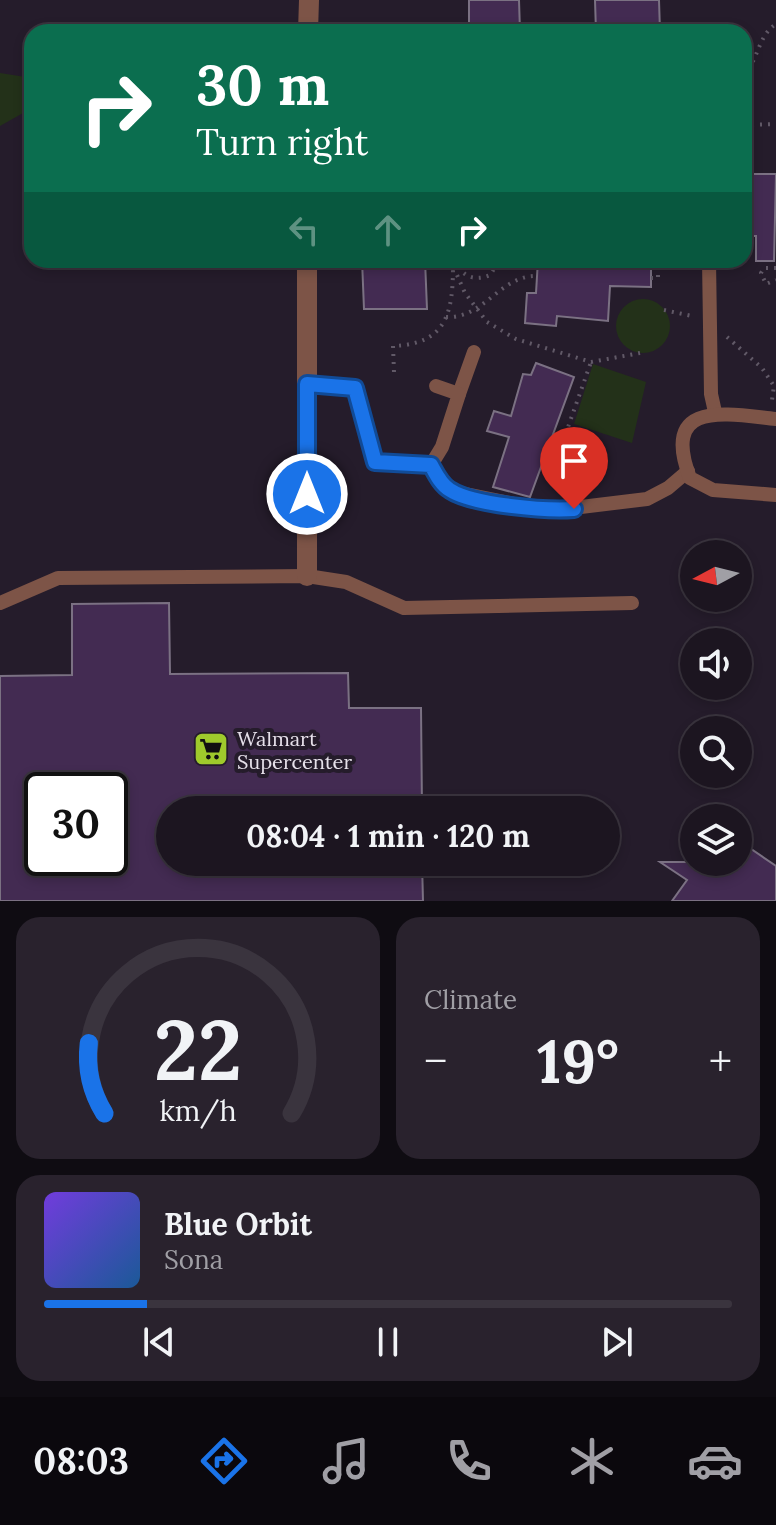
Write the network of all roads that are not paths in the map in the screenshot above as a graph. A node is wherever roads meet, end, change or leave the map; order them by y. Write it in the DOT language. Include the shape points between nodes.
graph roads {
  1 [pos="309,0"];
  2 [pos="308,24"];
  3 [pos="307,268"];
  4 [pos="709,268"];
  5 [pos="474,352"];
  6 [pos="307,384"];
  7 [pos="436,386"];
  8 [pos="459,394"];
  9 [pos="715,412"];
  10 [pos="773,419"];
  11 [pos="431,465"];
  12 [pos="688,471"];
  13 [pos="776,495"];
  14 [pos="307,576"];
  15 [pos="0,603"];
  16 [pos="632,603"];
  1 -- 2 [label="street"];
  3 -- 6 [label="street"];
  4 -- 9 [label="lane"];
  5 -- 8 [label="lane"];
  6 -- 11 [label="lane" via="355,388 375,462"];
  6 -- 14 [label="street"];
  7 -- 8 [label="lane"];
  8 -- 11 [label="lane"];
  9 -- 10 [label="lane"];
  9 -- 12 [label="lane" via="692,423 684,436"];
  11 -- 12 [label="lane" via="451,491 548,511 647,499"];
  12 -- 13 [label="lane" via="690,478 713,490"];
  14 -- 15 [label="lane" via="58,578"];
  14 -- 16 [label="lane" via="346,582 404,608"];
}
